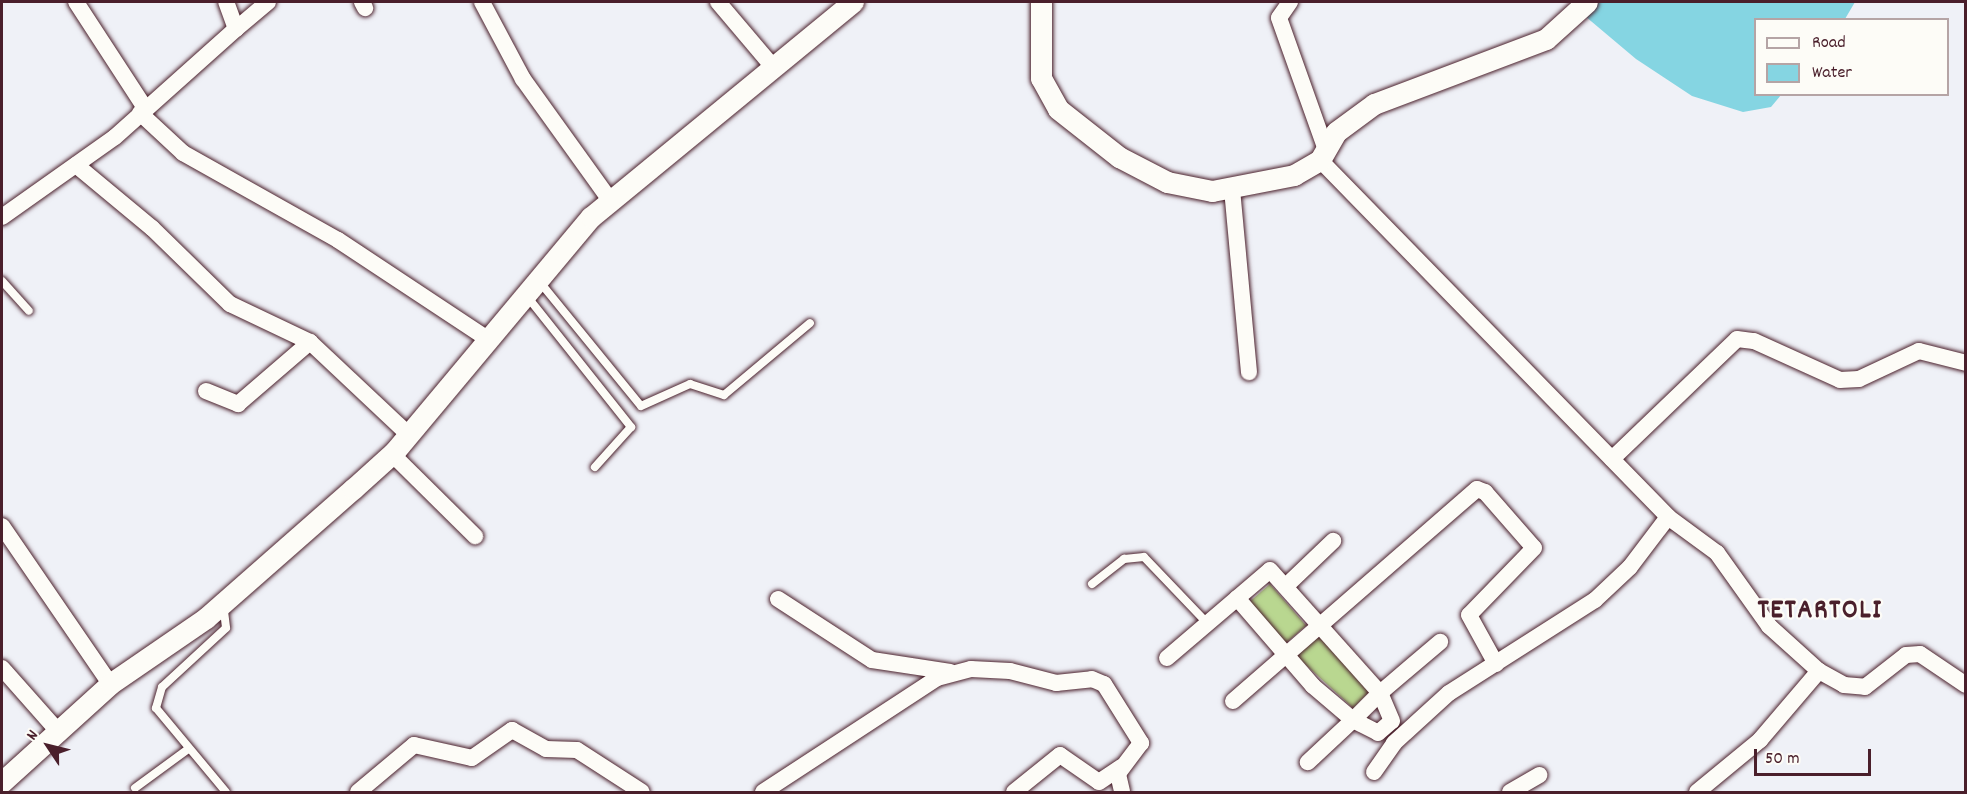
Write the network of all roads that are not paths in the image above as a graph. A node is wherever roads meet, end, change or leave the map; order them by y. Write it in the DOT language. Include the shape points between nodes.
graph roads {
  1 [pos="76,2"];
  2 [pos="226,2"];
  3 [pos="268,2"];
  4 [pos="482,2"];
  5 [pos="718,2"];
  6 [pos="853,2"];
  7 [pos="1041,2"];
  8 [pos="1290,2"];
  9 [pos="1587,2"];
  10 [pos="236,29"];
  11 [pos="774,68"];
  12 [pos="142,110"];
  13 [pos="1323,155"];
  14 [pos="76,165"];
  15 [pos="1232,189"];
  16 [pos="610,200"];
  17 [pos="2,217"];
  18 [pos="2,282"];
  19 [pos="532,288"];
  20 [pos="29,311"];
  21 [pos="810,323"];
  22 [pos="489,340"];
  23 [pos="310,342"];
  24 [pos="1965,363"];
  25 [pos="1249,372"];
  26 [pos="206,391"];
  27 [pos="409,435"];
  28 [pos="392,454"];
  29 [pos="1612,459"];
  30 [pos="595,467"];
  31 [pos="1668,517"];
  32 [pos="2,526"];
  33 [pos="475,536"];
  34 [pos="1333,542"];
  35 [pos="1092,584"];
  36 [pos="1287,585"];
  37 [pos="1237,598"];
  38 [pos="778,599"];
  39 [pos="223,602"];
  40 [pos="1207,624"];
  41 [pos="1318,625"];
  42 [pos="1440,642"];
  43 [pos="1286,654"];
  44 [pos="1167,658"];
  45 [pos="1496,664"];
  46 [pos="2,668"];
  47 [pos="1819,671"];
  48 [pos="950,672"];
  49 [pos="110,684"];
  50 [pos="1965,685"];
  51 [pos="1380,693"];
  52 [pos="1233,701"];
  53 [pos="1353,720"];
  54 [pos="56,729"];
  55 [pos="1383,729"];
  56 [pos="1394,743"];
  57 [pos="188,749"];
  58 [pos="1308,762"];
  59 [pos="1121,767"];
  60 [pos="1374,772"];
  61 [pos="1540,775"];
  62 [pos="2,782"];
  63 [pos="135,788"];
  64 [pos="226,792"];
  65 [pos="358,792"];
  66 [pos="642,792"];
  67 [pos="763,792"];
  68 [pos="1014,792"];
  69 [pos="1122,792"];
  70 [pos="1510,792"];
  71 [pos="1697,792"];
  1 -- 12 [label="street"];
  2 -- 10 [label="street"];
  3 -- 10 [label="street"];
  4 -- 16 [label="street" via="523,79"];
  5 -- 11 [label="street"];
  6 -- 11 [label="street"];
  7 -- 15 [label="street" via="1041,78 1058,109 1119,157 1167,182 1212,192"];
  8 -- 13 [label="street" via="1279,18"];
  9 -- 13 [label="street" via="1546,39 1374,104 1336,132"];
  10 -- 12 [label="street"];
  11 -- 16 [label="street"];
  12 -- 14 [label="street"];
  12 -- 22 [label="street" via="183,153 338,240"];
  13 -- 15 [label="street" via="1294,174"];
  13 -- 29 [label="street"];
  14 -- 17 [label="street"];
  14 -- 23 [label="street" via="152,228 230,303"];
  15 -- 25 [label="street"];
  16 -- 19 [label="street"];
  18 -- 20 [label="lane"];
  19 -- 21 [label="lane" via="641,406 690,384 724,394"];
  19 -- 22 [label="street"];
  19 -- 30 [label="lane" via="631,427"];
  22 -- 27 [label="street"];
  23 -- 26 [label="street" via="238,404"];
  23 -- 27 [label="street"];
  24 -- 29 [label="street" via="1919,351 1859,379 1840,380 1754,341 1737,339"];
  27 -- 28 [label="street"];
  28 -- 33 [label="street"];
  28 -- 39 [label="street"];
  29 -- 31 [label="street"];
  31 -- 45 [label="street" via="1630,567 1595,600"];
  31 -- 47 [label="street" via="1717,553 1769,626"];
  32 -- 49 [label="street"];
  34 -- 36 [label="street"];
  35 -- 40 [label="lane" via="1124,559 1144,557"];
  36 -- 37 [label="street" via="1270,570"];
  36 -- 41 [label="street"];
  37 -- 40 [label="street"];
  37 -- 43 [label="street"];
  38 -- 48 [label="street" via="872,660"];
  39 -- 49 [label="street"];
  39 -- 57 [label="lane" via="228,621 220,636 156,697 159,716"];
  40 -- 44 [label="street"];
  41 -- 43 [label="street"];
  41 -- 45 [label="street" via="1468,493 1480,489 1534,548 1469,615"];
  41 -- 51 [label="street"];
  42 -- 51 [label="street"];
  43 -- 52 [label="street"];
  43 -- 53 [label="street"];
  45 -- 56 [label="street" via="1449,693"];
  46 -- 54 [label="street"];
  47 -- 50 [label="street" via="1844,685 1865,687 1906,656 1920,654"];
  47 -- 71 [label="street" via="1753,747"];
  48 -- 59 [label="street" via="1000,669 1067,684 1099,680 1139,733 1139,750"];
  48 -- 67 [label="street"];
  49 -- 54 [label="street"];
  51 -- 53 [label="street"];
  51 -- 55 [label="street" via="1392,721"];
  53 -- 55 [label="street" via="1378,733"];
  53 -- 58 [label="street"];
  54 -- 62 [label="street"];
  55 -- 56 [label="street"];
  56 -- 60 [label="street"];
  57 -- 63 [label="lane"];
  57 -- 64 [label="lane"];
  59 -- 68 [label="street" via="1099,782 1060,755"];
  59 -- 69 [label="street"];
  61 -- 70 [label="street"];
  65 -- 66 [label="street" via="414,745 472,758 513,730 546,748 577,750"];
}
